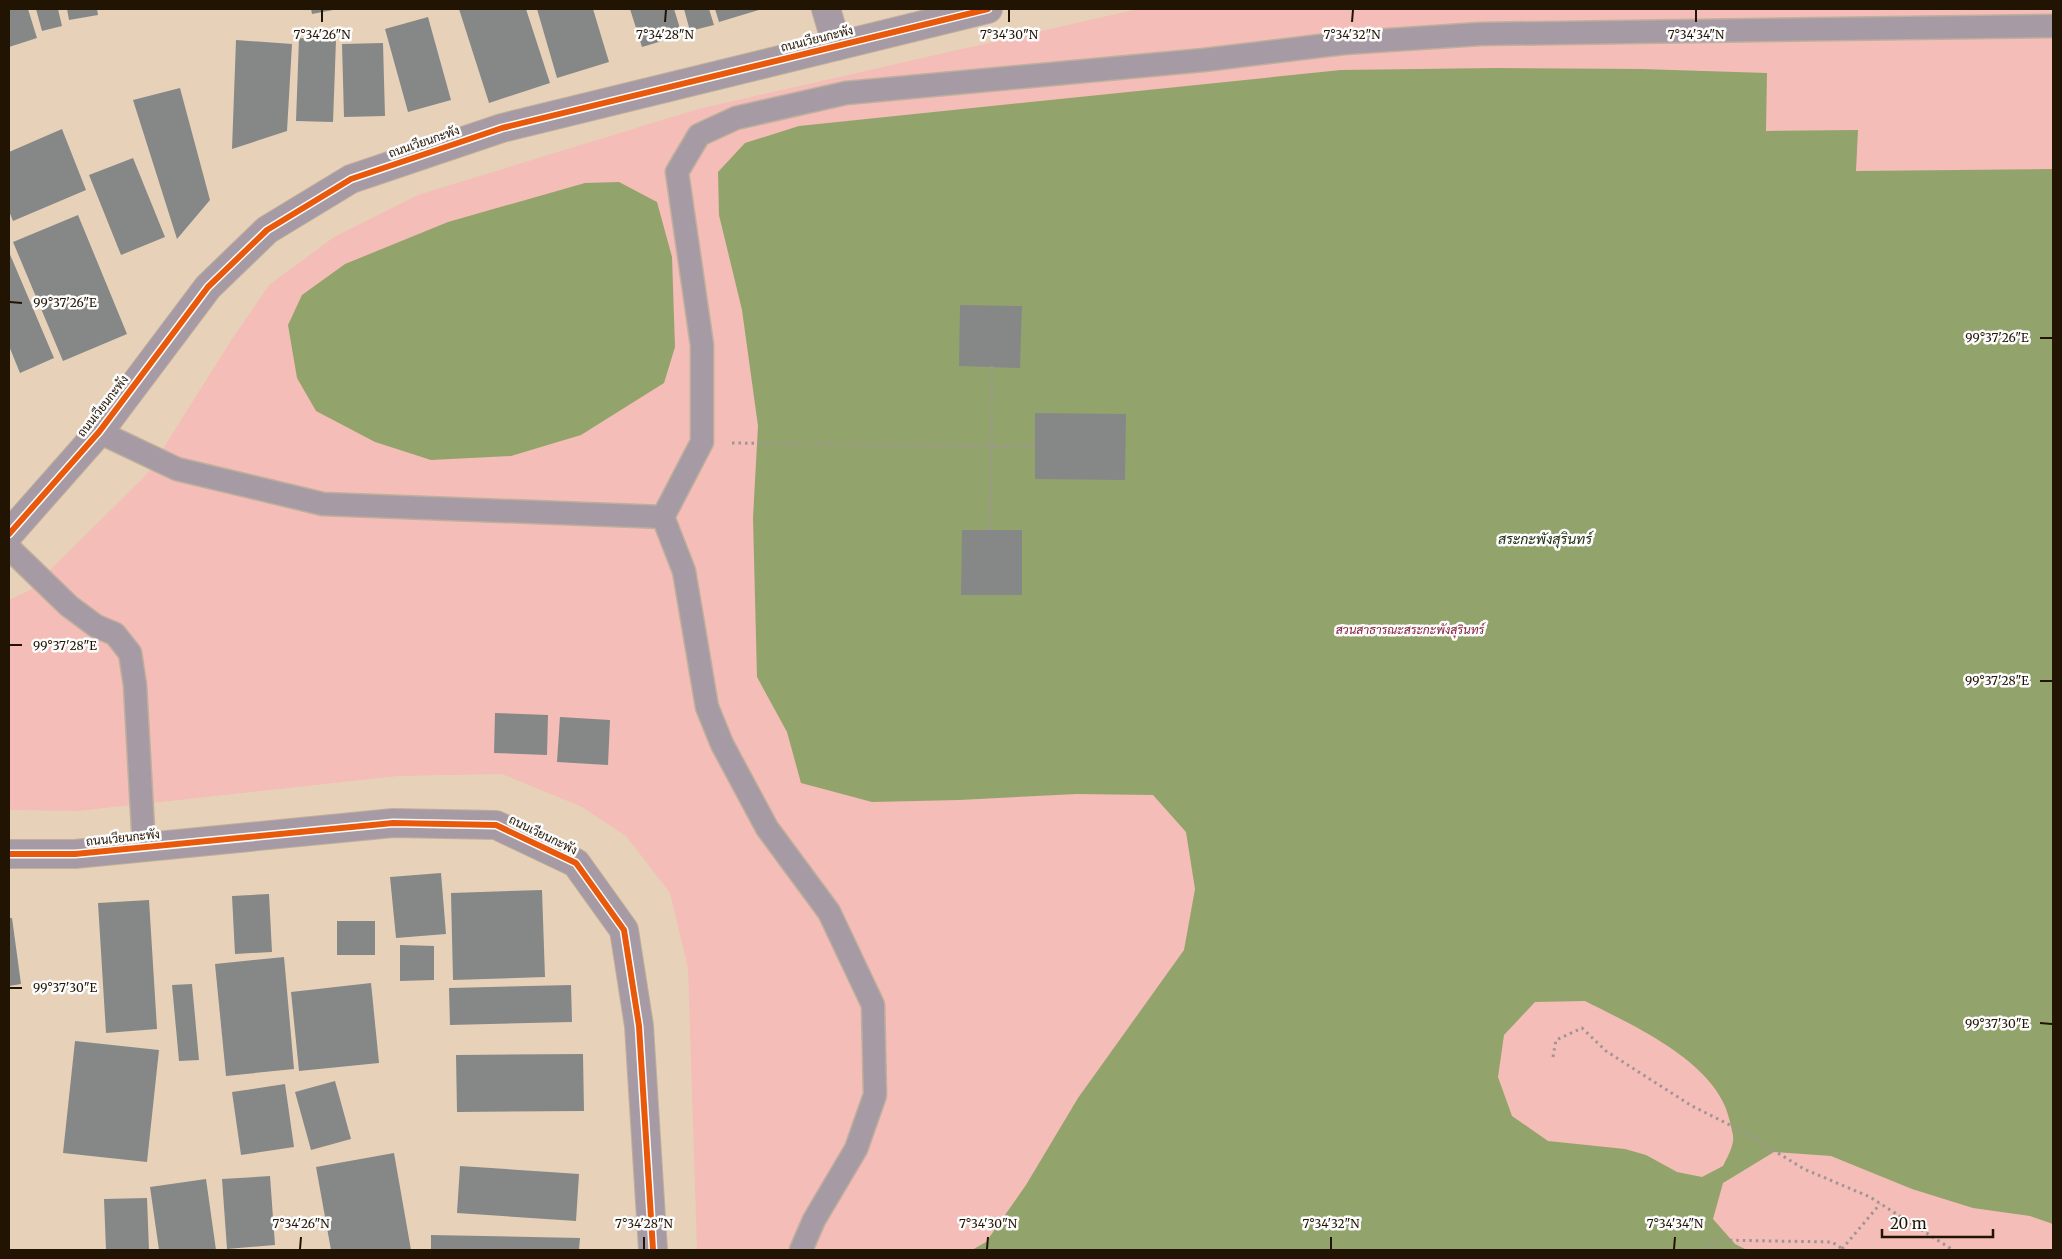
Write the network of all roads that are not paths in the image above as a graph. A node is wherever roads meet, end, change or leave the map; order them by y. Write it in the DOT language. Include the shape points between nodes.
graph roads {
  1 [pos="826,9"];
  2 [pos="988,9"];
  3 [pos="2053,26"];
  4 [pos="837,46"];
  5 [pos="99,432"];
  6 [pos="663,517"];
  7 [pos="9,534"];
  8 [pos="9,548"];
  9 [pos="144,847"];
  10 [pos="9,854"];
  11 [pos="652,1250"];
  12 [pos="801,1250"];
  1 -- 4 [label="street"];
  2 -- 4 [label="street, ถนนเวียนกะพัง"];
  3 -- 6 [label="lane" via="1480,34 1344,42 1204,60 846,93 736,118 699,135 677,172 702,345 702,442"];
  4 -- 5 [label="street, ถนนเวียนกะพัง" via="502,128 351,179 267,230 208,287"];
  5 -- 6 [label="lane" via="177,469 323,504"];
  5 -- 7 [label="street, ถนนเวียนกะพัง"];
  6 -- 12 [label="lane" via="684,571 707,707 722,744 767,828 829,912 873,1005 874,1095 856,1149 814,1220"];
  8 -- 9 [label="lane" via="69,606 96,626 115,634 130,652 135,685"];
  9 -- 10 [label="street, ถนนเวียนกะพัง" via="75,854"];
  9 -- 11 [label="street, ถนนเวียนกะพัง" via="393,823 496,825 576,863 624,930 639,1026"];
}
